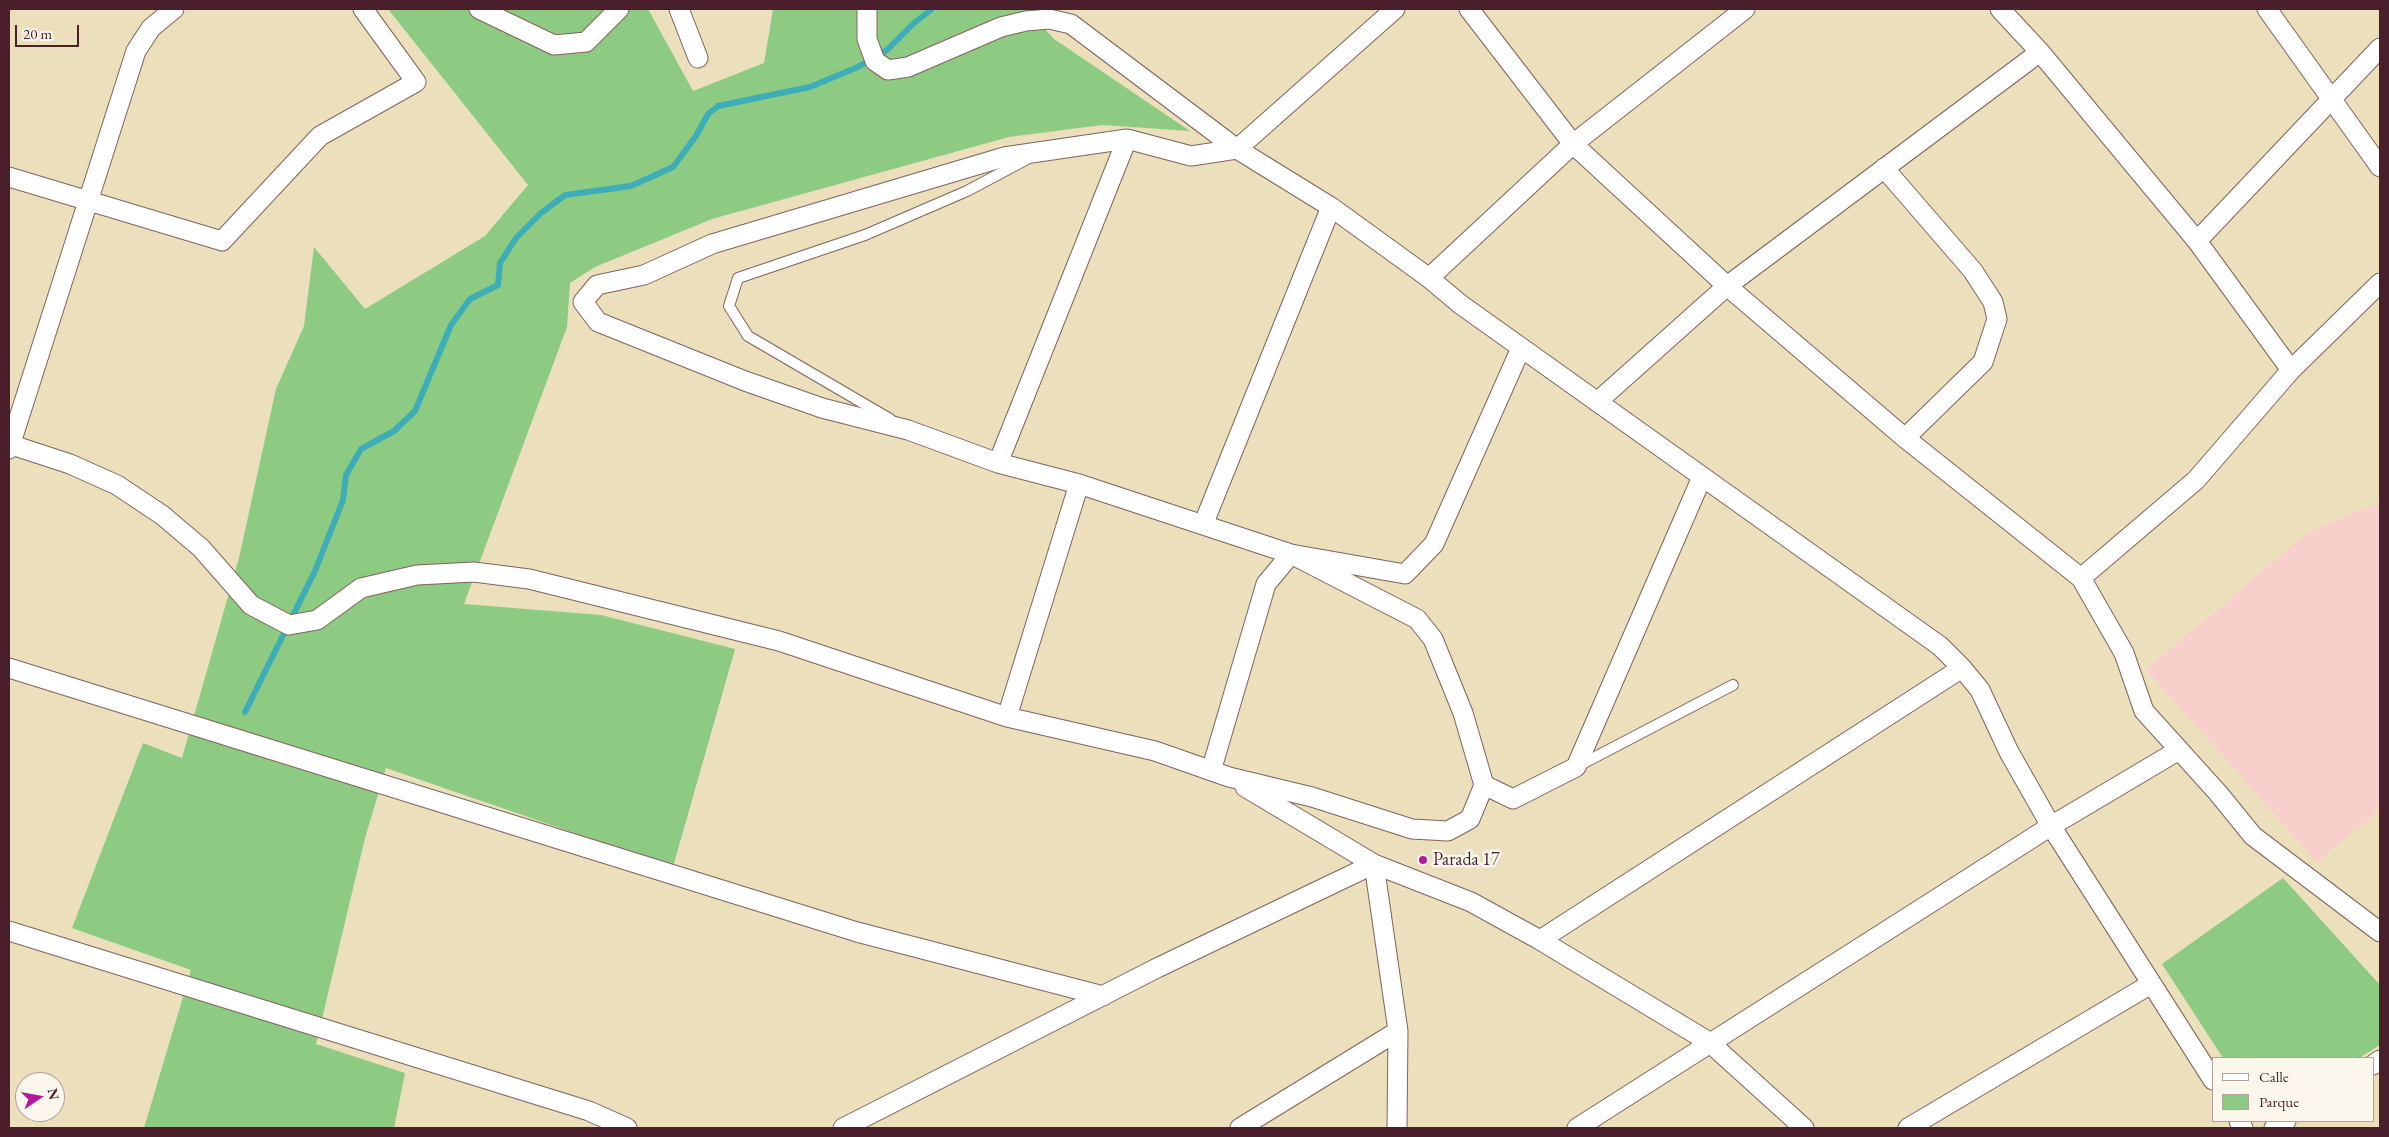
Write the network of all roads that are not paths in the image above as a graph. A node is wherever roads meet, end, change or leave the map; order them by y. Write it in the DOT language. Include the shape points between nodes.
graph roads {
  1 [pos="174,9"];
  2 [pos="363,9"];
  3 [pos="479,9"];
  4 [pos="618,9"];
  5 [pos="679,9"];
  6 [pos="867,9"];
  7 [pos="1395,9"];
  8 [pos="1469,9"];
  9 [pos="1744,9"];
  10 [pos="2000,9"];
  11 [pos="2267,9"];
  12 [pos="1055,14"];
  13 [pos="2380,48"];
  14 [pos="2040,52"];
  15 [pos="698,58"];
  16 [pos="2331,98"];
  17 [pos="1127,139"];
  18 [pos="1573,144"];
  19 [pos="1237,149"];
  20 [pos="1044,151"];
  21 [pos="2380,167"];
  22 [pos="1884,168"];
  23 [pos="9,177"];
  24 [pos="88,201"];
  25 [pos="1331,207"];
  26 [pos="2197,241"];
  27 [pos="1429,278"];
  28 [pos="2380,283"];
  29 [pos="1727,286"];
  30 [pos="1521,348"];
  31 [pos="2291,370"];
  32 [pos="1597,402"];
  33 [pos="908,430"];
  34 [pos="1905,438"];
  35 [pos="9,446"];
  36 [pos="998,463"];
  37 [pos="1702,477"];
  38 [pos="1079,484"];
  39 [pos="1203,525"];
  40 [pos="1290,554"];
  41 [pos="2081,578"];
  42 [pos="9,668"];
  43 [pos="1962,668"];
  44 [pos="1732,685"];
  45 [pos="1007,716"];
  46 [pos="2179,750"];
  47 [pos="1576,767"];
  48 [pos="1212,771"];
  49 [pos="1229,778"];
  50 [pos="1484,785"];
  51 [pos="2051,826"];
  52 [pos="1374,864"];
  53 [pos="9,931"];
  54 [pos="2380,932"];
  55 [pos="1540,940"];
  56 [pos="2151,984"];
  57 [pos="1102,996"];
  58 [pos="1398,1031"];
  59 [pos="1709,1042"];
  60 [pos="2212,1078"];
  61 [pos="627,1128"];
  62 [pos="843,1128"];
  63 [pos="1240,1128"];
  64 [pos="1397,1128"];
  65 [pos="1577,1128"];
  66 [pos="1804,1128"];
  67 [pos="1908,1128"];
  1 -- 24 [label="street" via="151,28 136,51"];
  2 -- 24 [label="street" via="416,82 320,136 222,241"];
  3 -- 4 [label="street" via="554,45 586,42"];
  5 -- 15 [label="street"];
  6 -- 12 [label="street" via="866,39 875,62 888,70 908,67 1001,27"];
  7 -- 19 [label="street"];
  8 -- 18 [label="street"];
  9 -- 18 [label="street"];
  10 -- 14 [label="street"];
  11 -- 16 [label="street"];
  12 -- 19 [label="street"];
  13 -- 16 [label="street"];
  14 -- 22 [label="street"];
  14 -- 26 [label="street"];
  16 -- 21 [label="street"];
  16 -- 26 [label="street"];
  17 -- 19 [label="street" via="1191,156"];
  17 -- 20 [label="street"];
  17 -- 36 [label="street"];
  18 -- 27 [label="street"];
  18 -- 29 [label="street"];
  19 -- 25 [label="street"];
  20 -- 33 [label="lane" via="967,191 865,234 738,278 729,306 748,336"];
  20 -- 33 [label="street" via="1004,157 712,244 644,275 597,285 583,302 598,322 746,381 822,408"];
  22 -- 29 [label="street"];
  22 -- 34 [label="street" via="1973,271 1993,302 1996,319 1983,362"];
  23 -- 24 [label="street"];
  24 -- 35 [label="street"];
  25 -- 27 [label="street"];
  25 -- 39 [label="street"];
  26 -- 31 [label="street"];
  27 -- 30 [label="street"];
  28 -- 31 [label="street"];
  29 -- 32 [label="street"];
  29 -- 34 [label="street"];
  30 -- 32 [label="street"];
  30 -- 40 [label="street" via="1434,544 1405,574"];
  31 -- 41 [label="street" via="2196,480"];
  32 -- 37 [label="street"];
  33 -- 36 [label="street"];
  34 -- 41 [label="street"];
  35 -- 45 [label="street" via="70,464 117,485 162,515 201,548 251,606 288,625 317,620 361,588 417,575 474,572 528,579 779,641"];
  36 -- 38 [label="street"];
  37 -- 43 [label="street" via="1940,646"];
  37 -- 47 [label="street"];
  38 -- 39 [label="street"];
  38 -- 45 [label="street"];
  39 -- 40 [label="street"];
  40 -- 48 [label="street" via="1266,584"];
  40 -- 50 [label="street" via="1417,619 1432,640 1463,713"];
  41 -- 46 [label="street" via="2124,653 2144,711"];
  42 -- 57 [label="street" via="857,932"];
  43 -- 51 [label="street" via="1980,690 2009,752"];
  43 -- 55 [label="street"];
  44 -- 47 [label="lane"];
  45 -- 48 [label="street" via="1155,751"];
  46 -- 51 [label="street"];
  46 -- 54 [label="street" via="2253,836"];
  47 -- 50 [label="street" via="1513,799"];
  48 -- 49 [label="street"];
  49 -- 50 [label="street" via="1312,797 1412,829 1448,831 1470,819"];
  49 -- 52 [label="street"];
  51 -- 56 [label="street"];
  51 -- 59 [label="street"];
  52 -- 55 [label="street" via="1471,902"];
  52 -- 57 [label="street"];
  52 -- 58 [label="street"];
  53 -- 61 [label="street" via="589,1111"];
  55 -- 59 [label="street"];
  56 -- 60 [label="street"];
  56 -- 67 [label="street"];
  57 -- 62 [label="street"];
  58 -- 63 [label="street"];
  58 -- 64 [label="street"];
  59 -- 65 [label="street"];
  59 -- 66 [label="street"];
}
